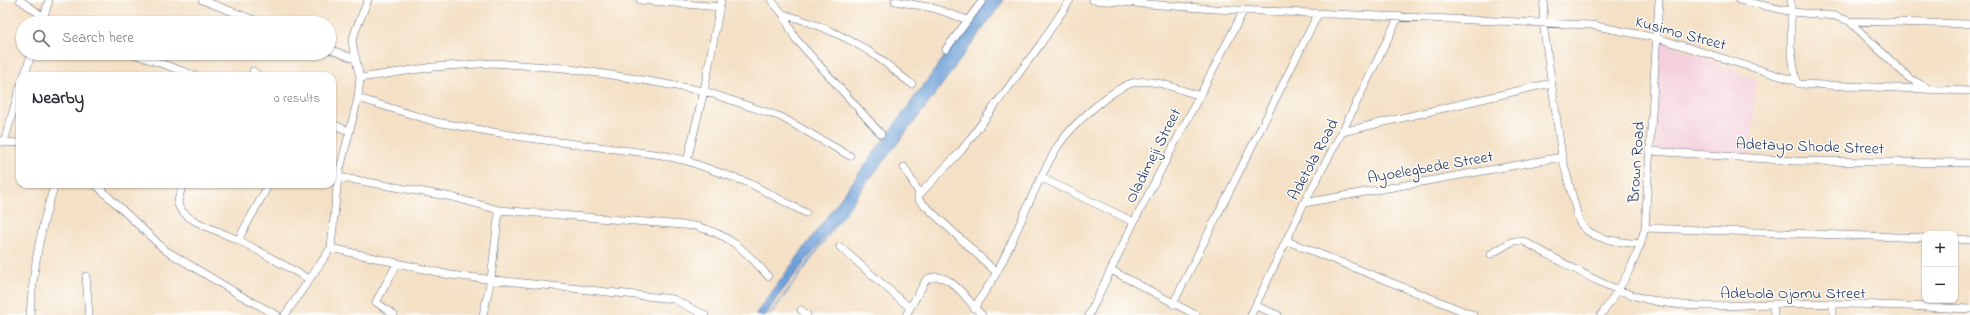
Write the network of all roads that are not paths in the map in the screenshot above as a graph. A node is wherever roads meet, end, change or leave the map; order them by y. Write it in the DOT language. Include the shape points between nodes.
graph roads {
  1 [pos="20,0"];
  2 [pos="49,0"];
  3 [pos="202,0"];
  4 [pos="368,0"];
  5 [pos="640,0"];
  6 [pos="771,0"];
  7 [pos="983,0"];
  8 [pos="1070,0"];
  9 [pos="1092,0"];
  10 [pos="1544,0"];
  11 [pos="1659,0"];
  12 [pos="1739,0"];
  13 [pos="1791,0"];
  14 [pos="895,1"];
  15 [pos="720,3"];
  16 [pos="1244,10"];
  17 [pos="1792,12"];
  18 [pos="783,14"];
  19 [pos="1318,14"];
  20 [pos="38,16"];
  21 [pos="44,16"];
  22 [pos="244,16"];
  23 [pos="1399,16"];
  24 [pos="968,20"];
  25 [pos="1849,21"];
  26 [pos="1543,23"];
  27 [pos="1970,24"];
  28 [pos="1657,38"];
  29 [pos="946,49"];
  30 [pos="336,52"];
  31 [pos="355,59"];
  32 [pos="30,60"];
  33 [pos="151,60"];
  34 [pos="25,72"];
  35 [pos="186,72"];
  36 [pos="360,78"];
  37 [pos="1796,80"];
  38 [pos="1551,83"];
  39 [pos="912,84"];
  40 [pos="1930,89"];
  41 [pos="704,91"];
  42 [pos="1970,91"];
  43 [pos="1198,95"];
  44 [pos="358,98"];
  45 [pos="16,99"];
  46 [pos="336,126"];
  47 [pos="349,132"];
  48 [pos="1342,132"];
  49 [pos="880,134"];
  50 [pos="2,142"];
  51 [pos="16,143"];
  52 [pos="1650,152"];
  53 [pos="850,156"];
  54 [pos="1562,157"];
  55 [pos="687,161"];
  56 [pos="1970,163"];
  57 [pos="904,167"];
  58 [pos="338,176"];
  59 [pos="1042,178"];
  60 [pos="54,188"];
  61 [pos="99,188"];
  62 [pos="183,188"];
  63 [pos="267,188"];
  64 [pos="919,193"];
  65 [pos="1304,203"];
  66 [pos="499,210"];
  67 [pos="806,213"];
  68 [pos="1134,222"];
  69 [pos="1645,228"];
  70 [pos="1922,238"];
  71 [pos="1958,239"];
  72 [pos="238,240"];
  73 [pos="1970,240"];
  74 [pos="1287,241"];
  75 [pos="1641,244"];
  76 [pos="840,247"];
  77 [pos="330,248"];
  78 [pos="1491,254"];
  79 [pos="397,264"];
  80 [pos="1111,270"];
  81 [pos="996,272"];
  82 [pos="86,276"];
  83 [pos="768,276"];
  84 [pos="309,279"];
  85 [pos="492,279"];
  86 [pos="1618,290"];
  87 [pos="1173,304"];
  88 [pos="1773,304"];
  89 [pos="1833,305"];
  90 [pos="1256,306"];
  91 [pos="1706,306"];
  92 [pos="974,308"];
  93 [pos="1969,309"];
  94 [pos="908,312"];
  95 [pos="30,315"];
  96 [pos="89,315"];
  97 [pos="277,315"];
  98 [pos="285,315"];
  99 [pos="394,315"];
  100 [pos="483,315"];
  101 [pos="705,315"];
  102 [pos="982,315"];
  103 [pos="1089,315"];
  104 [pos="1196,315"];
  105 [pos="1251,315"];
  106 [pos="1278,315"];
  107 [pos="1473,315"];
  108 [pos="1601,315"];
  109 [pos="1705,315"];
  110 [pos="1774,315"];
  111 [pos="1833,315"];
  112 [pos="1961,315"];
  1 -- 20 [label="street"];
  2 -- 21 [label="street"];
  3 -- 22 [label="street"];
  4 -- 31 [label="street" via="352,42"];
  5 -- 15 [label="street"];
  6 -- 18 [label="street"];
  7 -- 24 [label="street"];
  8 -- 64 [label="street" via="1040,45 961,151"];
  9 -- 16 [label="street, Kusimo Street"];
  10 -- 26 [label="street"];
  11 -- 28 [label="street, Brown Road"];
  12 -- 17 [label="street"];
  13 -- 17 [label="street"];
  14 -- 24 [label="street" via="933,8"];
  15 -- 41 [label="street"];
  16 -- 19 [label="street, Kusimo Street"];
  16 -- 43 [label="street, Oladimeji Street"];
  17 -- 25 [label="street" via="1835,16"];
  17 -- 37 [label="street" via="1791,48"];
  18 -- 39 [label="street" via="813,23 852,42"];
  18 -- 49 [label="street" via="795,38"];
  19 -- 23 [label="street, Kusimo Street"];
  19 -- 87 [label="street"];
  23 -- 26 [label="street, Kusimo Street"];
  23 -- 48 [label="street, Adetola Road"];
  24 -- 29 [label="street"];
  25 -- 27 [label="street"];
  25 -- 40 [label="street" via="1909,78"];
  26 -- 28 [label="street, Kusimo Street" via="1591,25"];
  26 -- 38 [label="street"];
  28 -- 37 [label="street, Kusimo Street"];
  28 -- 52 [label="street, Brown Road"];
  30 -- 31 [label="street"];
  31 -- 36 [label="street"];
  32 -- 34 [label="street"];
  33 -- 35 [label="street"];
  36 -- 41 [label="street" via="433,66 493,62 564,68"];
  36 -- 44 [label="street"];
  37 -- 40 [label="street, Kusimo Street" via="1799,84"];
  38 -- 48 [label="street"];
  38 -- 54 [label="street"];
  40 -- 42 [label="street, Kusimo Street"];
  41 -- 53 [label="street" via="781,117"];
  41 -- 55 [label="street"];
  43 -- 59 [label="street" via="1149,82 1127,85 1099,104 1075,126 1057,148"];
  43 -- 68 [label="street, Oladimeji Street"];
  44 -- 47 [label="street"];
  44 -- 55 [label="street" via="436,122 528,138 662,155"];
  45 -- 50 [label="street"];
  46 -- 47 [label="street"];
  47 -- 58 [label="street"];
  48 -- 65 [label="street, Adetola Road"];
  50 -- 51 [label="street"];
  52 -- 56 [label="street, Adetayo Shode Street" via="1796,161"];
  52 -- 69 [label="street, Brown Road"];
  54 -- 65 [label="street, Ayoelegbede Street"];
  54 -- 75 [label="street" via="1581,226 1597,236"];
  55 -- 67 [label="street" via="749,183"];
  57 -- 64 [label="street"];
  58 -- 66 [label="street" via="452,197"];
  58 -- 77 [label="street"];
  59 -- 68 [label="street"];
  59 -- 81 [label="street"];
  60 -- 95 [label="street" via="44,215 32,277"];
  61 -- 97 [label="street" via="165,250"];
  62 -- 72 [label="street" via="178,203 180,209 194,220"];
  63 -- 72 [label="street"];
  64 -- 81 [label="street" via="919,200"];
  65 -- 74 [label="street, Adetola Road"];
  66 -- 83 [label="street" via="695,226 734,242"];
  66 -- 85 [label="street"];
  68 -- 80 [label="street, Oladimeji Street"];
  69 -- 70 [label="street"];
  69 -- 75 [label="street, Brown Road"];
  71 -- 73 [label="street"];
  72 -- 84 [label="street"];
  74 -- 90 [label="street, Adetola Road"];
  74 -- 107 [label="street"];
  75 -- 86 [label="street, Brown Road" via="1629,274"];
  76 -- 94 [label="street"];
  77 -- 79 [label="street"];
  77 -- 84 [label="street"];
  78 -- 86 [label="street, Adebola Ojomu Street" via="1513,241 1523,241"];
  79 -- 85 [label="street" via="450,276"];
  79 -- 99 [label="street" via="376,302"];
  80 -- 87 [label="street"];
  80 -- 103 [label="street, Oladimeji Street"];
  81 -- 92 [label="street"];
  82 -- 96 [label="street"];
  84 -- 98 [label="street"];
  85 -- 100 [label="street"];
  85 -- 101 [label="street" via="673,299"];
  86 -- 91 [label="street, Adebola Ojomu Street" via="1671,304"];
  86 -- 108 [label="street, Brown Road"];
  87 -- 104 [label="street"];
  88 -- 89 [label="street, Adebola Ojomu Street"];
  88 -- 91 [label="street, Adebola Ojomu Street"];
  88 -- 110 [label="street"];
  89 -- 93 [label="street, Adebola Ojomu Street"];
  89 -- 111 [label="street"];
  90 -- 105 [label="street, Adetola Road"];
  90 -- 106 [label="street"];
  91 -- 109 [label="street"];
  92 -- 94 [label="street" via="950,282 930,277"];
  92 -- 102 [label="street"];
  93 -- 112 [label="street"];
}
